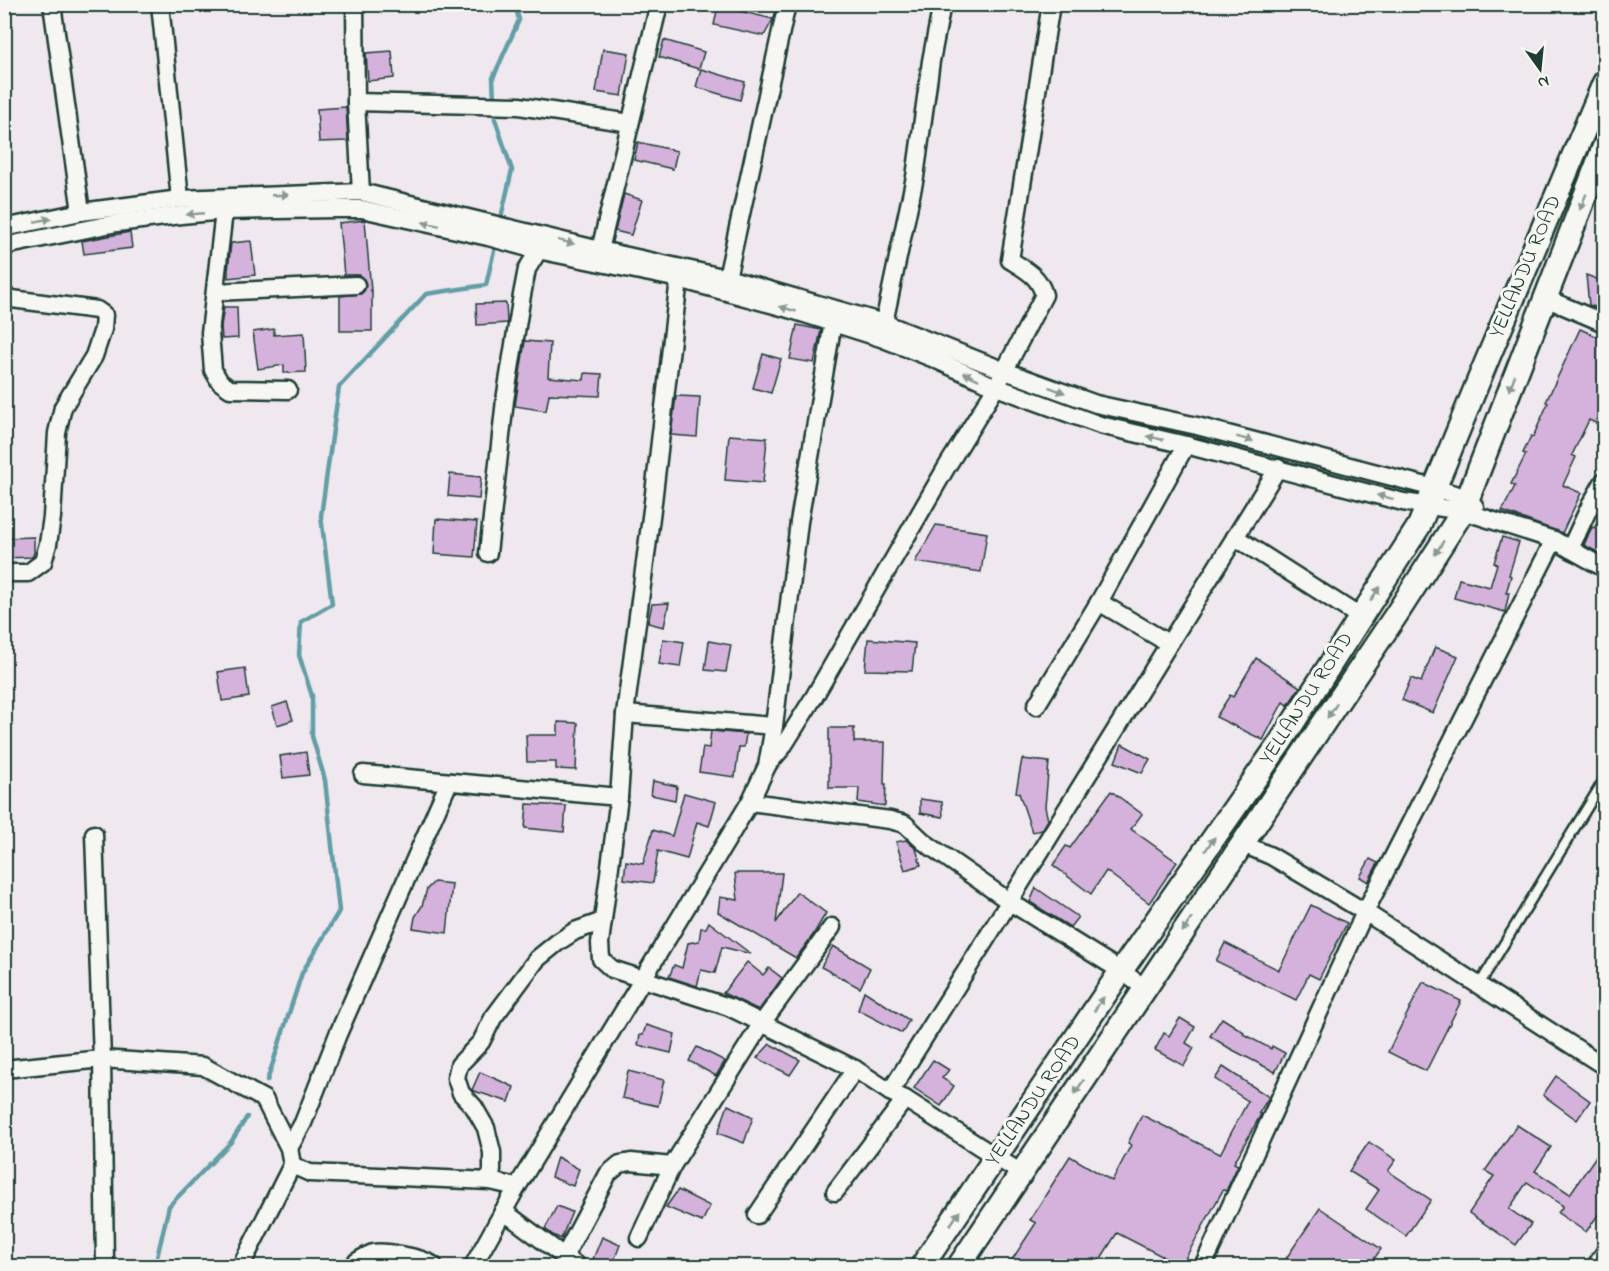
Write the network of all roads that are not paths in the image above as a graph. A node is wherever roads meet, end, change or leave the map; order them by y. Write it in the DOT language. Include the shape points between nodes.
graph roads {
  1 [pos="52,4"];
  2 [pos="160,4"];
  3 [pos="355,4"];
  4 [pos="659,4"];
  5 [pos="787,4"];
  6 [pos="942,4"];
  7 [pos="1052,4"];
  8 [pos="1605,83"];
  9 [pos="356,102"];
  10 [pos="630,123"];
  11 [pos="1605,147"];
  12 [pos="361,192"];
  13 [pos="180,199"];
  14 [pos="224,211"];
  15 [pos="81,212"];
  16 [pos="4,228"];
  17 [pos="488,230"];
  18 [pos="533,244"];
  19 [pos="4,246"];
  20 [pos="600,250"];
  21 [pos="727,278"];
  22 [pos="679,279"];
  23 [pos="356,285"];
  24 [pos="216,292"];
  25 [pos="4,298"];
  26 [pos="1545,298"];
  27 [pos="833,322"];
  28 [pos="884,323"];
  29 [pos="1605,323"];
  30 [pos="1005,371"];
  31 [pos="996,387"];
  32 [pos="288,390"];
  33 [pos="1186,445"];
  34 [pos="1278,468"];
  35 [pos="1605,481"];
  36 [pos="1430,497"];
  37 [pos="1471,508"];
  38 [pos="1236,537"];
  39 [pos="1554,540"];
  40 [pos="1570,549"];
  41 [pos="488,553"];
  42 [pos="1605,568"];
  43 [pos="4,573"];
  44 [pos="1099,602"];
  45 [pos="1360,617"];
  46 [pos="1168,643"];
  47 [pos="1036,706"];
  48 [pos="625,714"];
  49 [pos="774,726"];
  50 [pos="767,766"];
  51 [pos="363,774"];
  52 [pos="1605,780"];
  53 [pos="449,782"];
  54 [pos="619,797"];
  55 [pos="750,802"];
  56 [pos="94,834"];
  57 [pos="1243,844"];
  58 [pos="1010,903"];
  59 [pos="1365,912"];
  60 [pos="603,921"];
  61 [pos="832,927"];
  62 [pos="1121,971"];
  63 [pos="644,978"];
  64 [pos="1479,985"];
  65 [pos="1145,988"];
  66 [pos="762,1023"];
  67 [pos="102,1059"];
  68 [pos="1605,1066"];
  69 [pos="4,1070"];
  70 [pos="855,1070"];
  71 [pos="897,1095"];
  72 [pos="289,1148"];
  73 [pos="997,1156"];
  74 [pos="292,1165"];
  75 [pos="672,1166"];
  76 [pos="1021,1173"];
  77 [pos="490,1181"];
  78 [pos="517,1186"];
  79 [pos="836,1192"];
  80 [pos="503,1211"];
  81 [pos="757,1215"];
  82 [pos="639,1238"];
  83 [pos="1605,1246"];
  84 [pos="105,1262"];
  85 [pos="356,1262"];
  86 [pos="571,1262"];
  87 [pos="241,1266"];
  88 [pos="434,1266"];
  89 [pos="473,1266"];
  90 [pos="922,1266"];
  91 [pos="959,1266"];
  92 [pos="1203,1266"];
  93 [pos="1591,1266"];
  1 -- 15 [label="street"];
  2 -- 13 [label="street"];
  3 -- 9 [label="street"];
  4 -- 10 [label="street"];
  5 -- 21 [label="street"];
  6 -- 28 [label="street" via="915,177"];
  7 -- 30 [label="street" via="1011,260 1041,284 1044,295"];
  8 -- 36 [label="main road, YELLANDU ROAD"];
  9 -- 10 [label="street" via="519,106"];
  9 -- 12 [label="street"];
  10 -- 20 [label="street"];
  11 -- 26 [label="main road, YELLANDU ROAD, one-way"];
  13 -- 12 [label="street, one-way"];
  12 -- 17 [label="street"];
  13 -- 15 [label="street"];
  17 -- 14 [label="street, one-way" via="362,209"];
  14 -- 19 [label="street, one-way" via="117,223"];
  14 -- 24 [label="street"];
  16 -- 15 [label="street, one-way"];
  17 -- 18 [label="street"];
  18 -- 20 [label="street, one-way"];
  18 -- 22 [label="street"];
  18 -- 41 [label="street" via="505,400"];
  20 -- 21 [label="street"];
  21 -- 28 [label="street"];
  27 -- 22 [label="street, one-way"];
  22 -- 48 [label="street"];
  23 -- 24 [label="street"];
  24 -- 32 [label="street" via="210,333 213,370 220,382 230,389"];
  25 -- 43 [label="street" via="97,310 104,315 94,356 63,407 57,434 50,535 43,562 28,573"];
  26 -- 29 [label="street"];
  26 -- 37 [label="main road, YELLANDU ROAD, one-way"];
  31 -- 27 [label="street, one-way" via="932,358"];
  27 -- 49 [label="street" via="799,522"];
  28 -- 30 [label="street"];
  30 -- 31 [label="street"];
  30 -- 36 [label="street, one-way" via="1096,404 1197,426"];
  33 -- 31 [label="street, one-way" via="1100,425"];
  31 -- 50 [label="street" via="814,697"];
  33 -- 34 [label="street"];
  33 -- 44 [label="street"];
  36 -- 34 [label="street, one-way" via="1317,480"];
  34 -- 38 [label="street"];
  35 -- 40 [label="street"];
  36 -- 37 [label="street"];
  45 -- 36 [label="main road, YELLANDU ROAD, one-way" via="1419,526"];
  37 -- 39 [label="street"];
  37 -- 57 [label="main road, YELLANDU ROAD, one-way"];
  38 -- 45 [label="street"];
  38 -- 46 [label="street"];
  39 -- 40 [label="street"];
  39 -- 59 [label="street"];
  40 -- 42 [label="street"];
  44 -- 46 [label="street"];
  44 -- 47 [label="street"];
  62 -- 45 [label="main road, YELLANDU ROAD, one-way" via="1280,743"];
  46 -- 58 [label="street"];
  48 -- 49 [label="street"];
  48 -- 54 [label="street"];
  49 -- 50 [label="street"];
  50 -- 55 [label="street"];
  51 -- 53 [label="street"];
  52 -- 64 [label="lane"];
  53 -- 54 [label="street"];
  53 -- 72 [label="street"];
  54 -- 60 [label="street"];
  55 -- 58 [label="street" via="905,824"];
  55 -- 63 [label="street"];
  56 -- 67 [label="street"];
  57 -- 59 [label="street" via="1271,856"];
  57 -- 65 [label="main road, YELLANDU ROAD, one-way"];
  58 -- 62 [label="street"];
  58 -- 71 [label="street"];
  59 -- 64 [label="street"];
  59 -- 92 [label="street"];
  60 -- 63 [label="street" via="601,959 612,969"];
  60 -- 77 [label="street" via="575,931 537,959 493,1018 481,1042 459,1065 456,1078 461,1093 486,1128 492,1161"];
  61 -- 66 [label="street"];
  62 -- 65 [label="street"];
  73 -- 62 [label="main road, YELLANDU ROAD, one-way"];
  63 -- 66 [label="street" via="729,1007"];
  63 -- 78 [label="street"];
  64 -- 68 [label="street"];
  65 -- 76 [label="main road, YELLANDU ROAD, one-way"];
  66 -- 70 [label="street"];
  66 -- 75 [label="street"];
  67 -- 69 [label="street"];
  67 -- 72 [label="street" via="203,1066 264,1099"];
  67 -- 84 [label="street"];
  70 -- 71 [label="street"];
  70 -- 81 [label="street"];
  71 -- 73 [label="street"];
  71 -- 79 [label="street"];
  72 -- 74 [label="street"];
  73 -- 76 [label="street"];
  90 -- 73 [label="main road, YELLANDU ROAD, one-way"];
  74 -- 77 [label="street" via="310,1173"];
  74 -- 87 [label="street"];
  75 -- 82 [label="street"];
  75 -- 86 [label="street" via="631,1162 620,1164 608,1174"];
  76 -- 91 [label="main road, YELLANDU ROAD"];
  77 -- 78 [label="street"];
  78 -- 80 [label="street"];
  80 -- 86 [label="street"];
  80 -- 89 [label="street"];
  83 -- 93 [label="lane"];
  85 -- 88 [label="street" via="380,1252 424,1260"];
}
